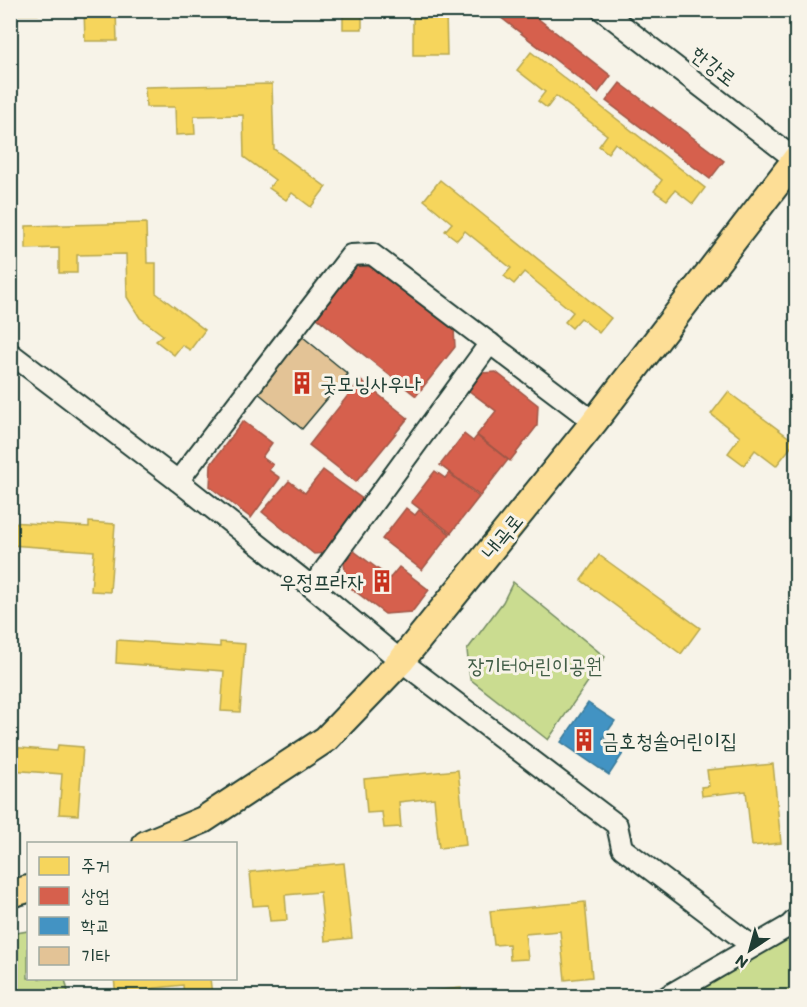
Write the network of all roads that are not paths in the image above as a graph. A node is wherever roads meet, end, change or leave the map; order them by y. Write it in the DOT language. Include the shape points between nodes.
graph roads {
  1 [pos="602,10"];
  2 [pos="796,160"];
  3 [pos="490,343"];
  4 [pos="10,353"];
  5 [pos="594,422"];
  6 [pos="178,481"];
  7 [pos="312,587"];
  8 [pos="401,661"];
  9 [pos="148,842"];
  10 [pos="27,889"];
  11 [pos="10,894"];
  12 [pos="796,919"];
  13 [pos="752,946"];
  14 [pos="668,996"];
  1 -- 2 [label="street, 한강로"];
  2 -- 5 [label="main road, 내곡로"];
  3 -- 5 [label="street"];
  3 -- 6 [label="street" via="372,254 351,255"];
  3 -- 7 [label="street"];
  4 -- 6 [label="street"];
  5 -- 8 [label="main road, 내곡로"];
  6 -- 7 [label="street"];
  7 -- 8 [label="street"];
  8 -- 9 [label="main road, 내곡로" via="326,740 203,820"];
  8 -- 13 [label="street" via="617,825 622,848"];
  10 -- 11 [label="main road"];
  12 -- 13 [label="street"];
  13 -- 14 [label="street"];
}
